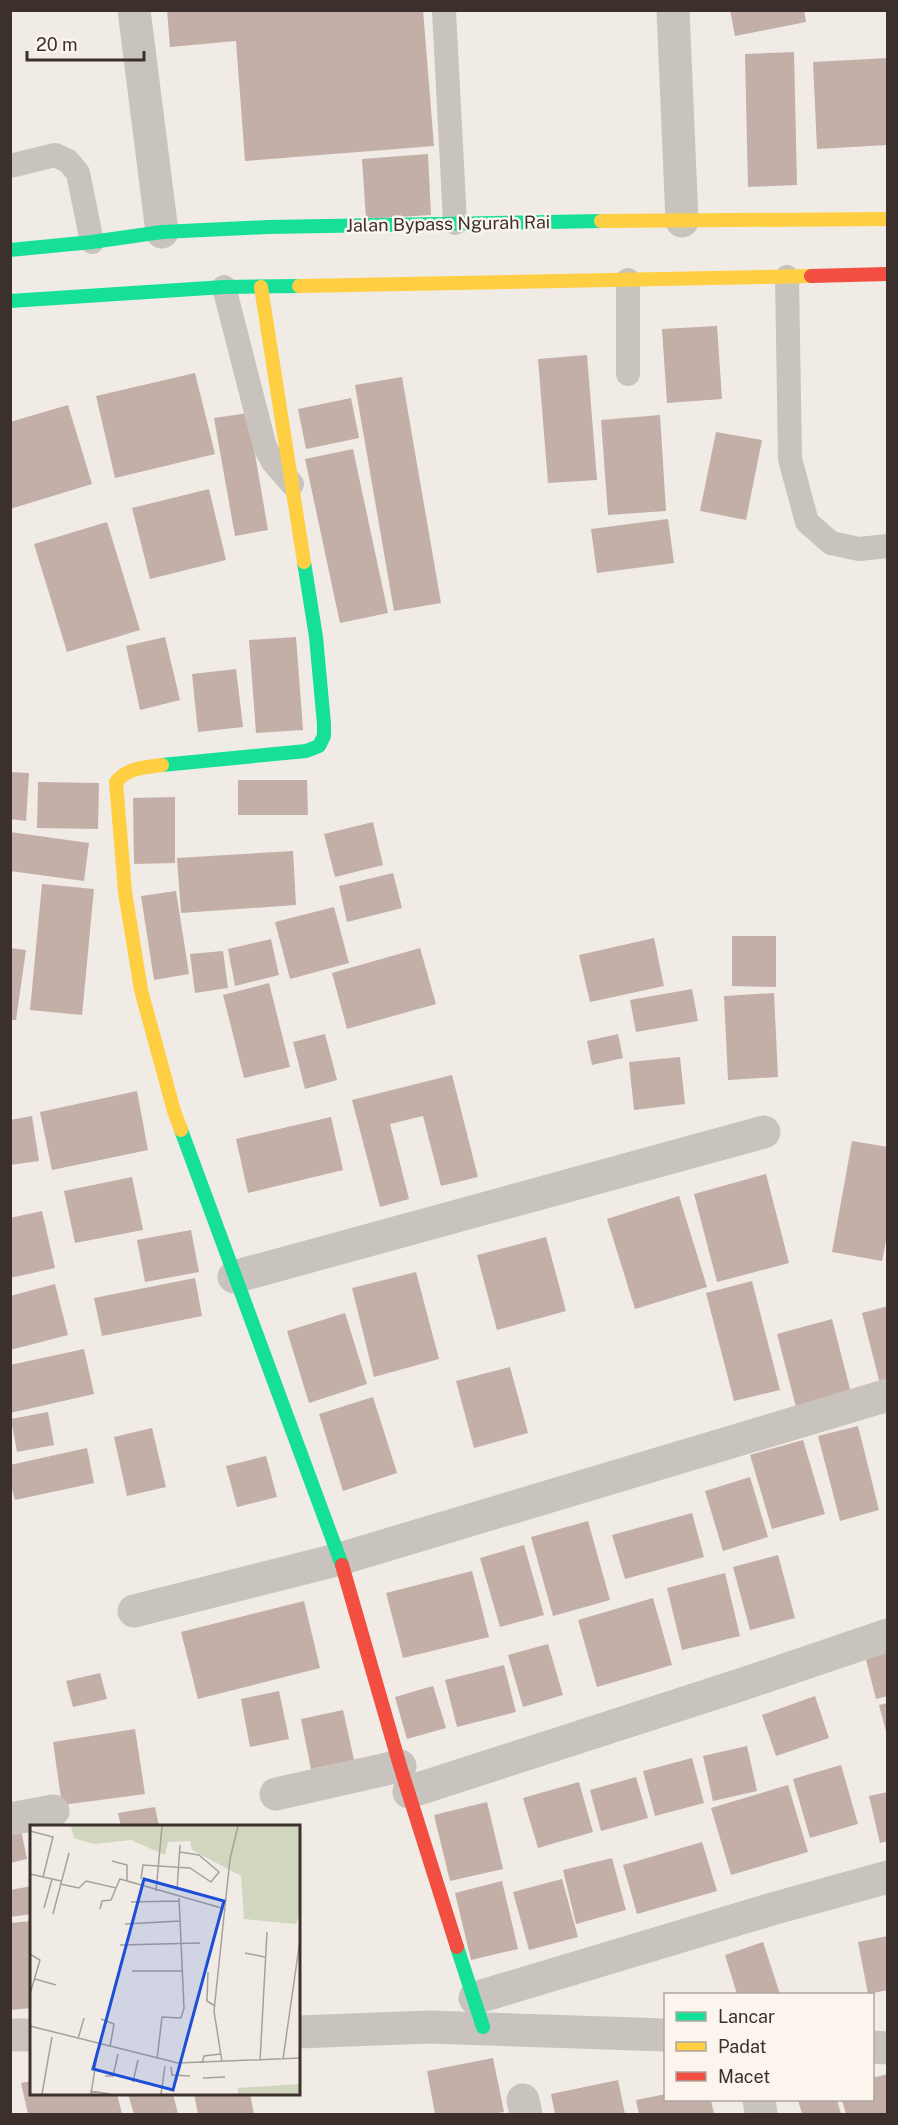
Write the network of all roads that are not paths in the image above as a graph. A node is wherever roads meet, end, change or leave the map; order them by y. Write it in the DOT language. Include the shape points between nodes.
graph roads {
  1 [pos="134,10"];
  2 [pos="444,10"];
  3 [pos="674,10"];
  4 [pos="10,166"];
  5 [pos="888,219"];
  6 [pos="682,221"];
  7 [pos="455,224"];
  8 [pos="162,232"];
  9 [pos="92,242"];
  10 [pos="10,250"];
  11 [pos="888,274"];
  12 [pos="787,277"];
  13 [pos="628,280"];
  14 [pos="224,286"];
  15 [pos="261,287"];
  16 [pos="10,301"];
  17 [pos="628,374"];
  18 [pos="292,484"];
  19 [pos="888,546"];
  20 [pos="764,1132"];
  21 [pos="234,1277"];
  22 [pos="888,1395"];
  23 [pos="340,1559"];
  24 [pos="134,1611"];
  25 [pos="888,1635"];
  26 [pos="405,1779"];
  27 [pos="276,1794"];
  28 [pos="53,1811"];
  29 [pos="10,1819"];
  30 [pos="888,1877"];
  31 [pos="479,2013"];
  32 [pos="300,2032"];
  33 [pos="30,2035"];
  34 [pos="664,2035"];
  35 [pos="10,2036"];
  1 -- 8 [label="street"];
  2 -- 7 [label="lane"];
  3 -- 6 [label="street"];
  4 -- 9 [label="lane" via="55,155 68,161 78,173"];
  5 -- 6 [label="main road, Jalan Bypass Ngurah Rai"];
  6 -- 7 [label="main road, Jalan Bypass Ngurah Rai"];
  7 -- 8 [label="main road, Jalan Bypass Ngurah Rai"];
  8 -- 9 [label="main road, Jalan Bypass Ngurah Rai"];
  9 -- 10 [label="main road, Jalan Bypass Ngurah Rai"];
  11 -- 12 [label="main road"];
  12 -- 13 [label="main road"];
  12 -- 19 [label="lane" via="790,459 807,522 831,543 860,549"];
  13 -- 15 [label="main road"];
  13 -- 17 [label="lane"];
  14 -- 15 [label="main road"];
  14 -- 16 [label="main road"];
  14 -- 18 [label="lane" via="265,447"];
  15 -- 18 [label="main road"];
  18 -- 21 [label="main road" via="316,637 324,724 322,742 306,751 142,767 122,774 116,782 125,892 141,990 174,1111"];
  20 -- 21 [label="street"];
  21 -- 23 [label="main road"];
  22 -- 23 [label="street"];
  23 -- 24 [label="street"];
  23 -- 26 [label="main road"];
  25 -- 26 [label="street" via="740,1685"];
  26 -- 27 [label="street"];
  26 -- 31 [label="main road"];
  28 -- 29 [label="street"];
  30 -- 31 [label="street" via="772,1909"];
  31 -- 32 [label="street" via="429,2027"];
  31 -- 34 [label="street"];
  33 -- 35 [label="street"];
}
